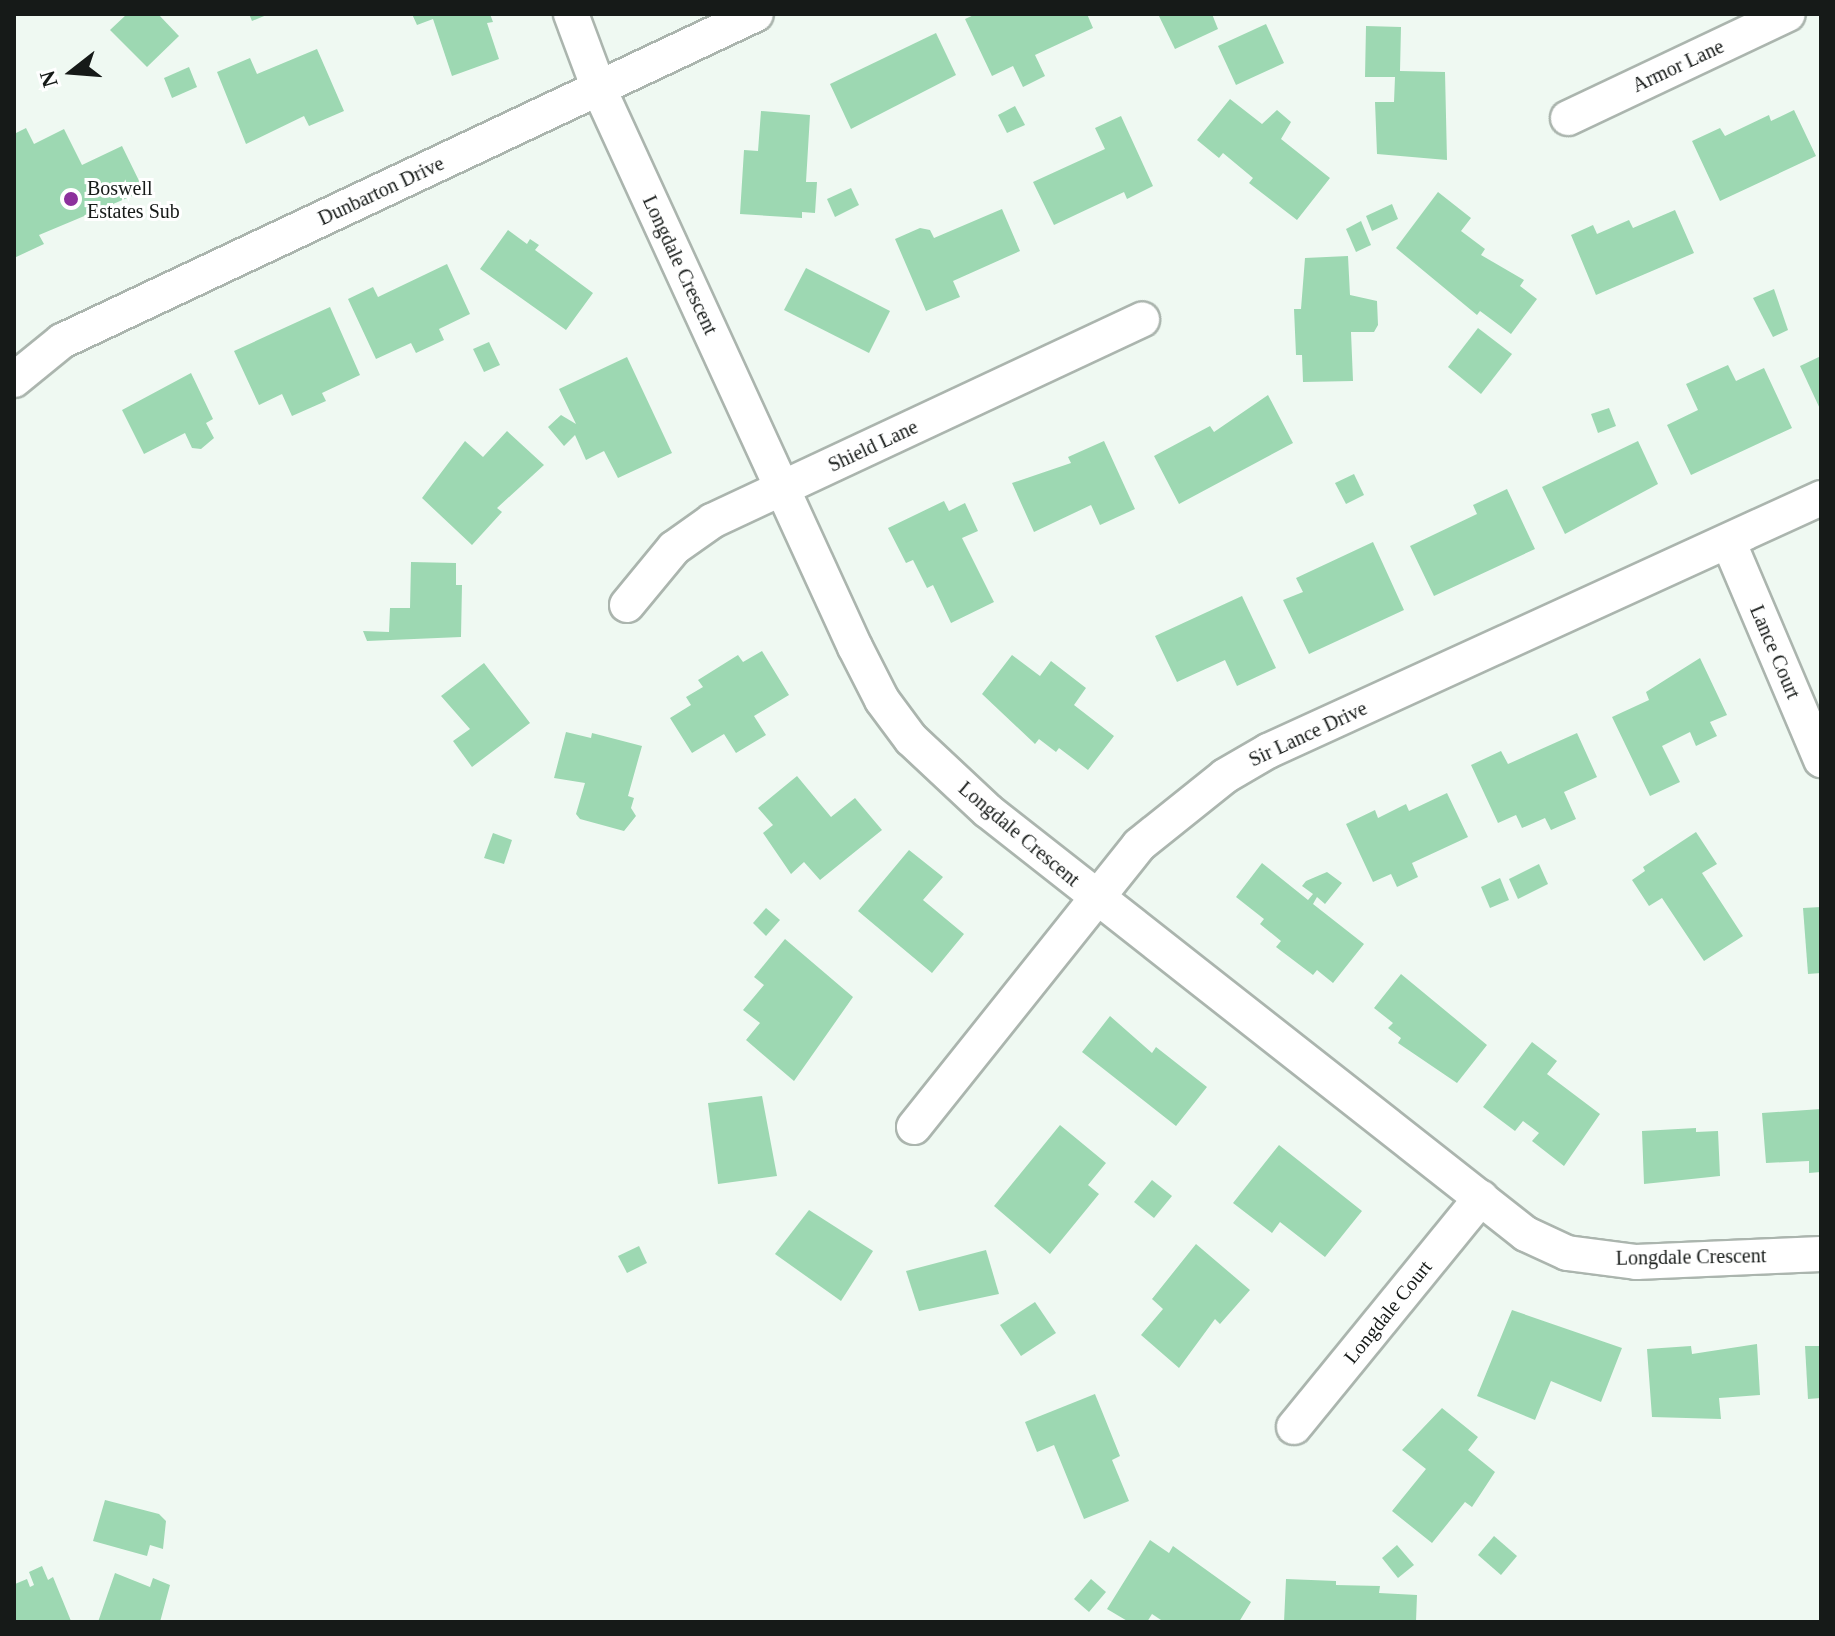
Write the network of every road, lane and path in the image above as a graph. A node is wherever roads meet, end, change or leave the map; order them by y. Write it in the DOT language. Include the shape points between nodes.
graph roads {
  1 [pos="571,14"];
  2 [pos="756,14"];
  3 [pos="1788,14"];
  4 [pos="599,89"];
  5 [pos="1568,118"];
  6 [pos="1142,320"];
  7 [pos="14,380"];
  8 [pos="783,489"];
  9 [pos="1821,498"];
  10 [pos="1729,543"];
  11 [pos="627,605"];
  12 [pos="1821,760"];
  13 [pos="1099,900"];
  14 [pos="914,1127"];
  15 [pos="1481,1198"];
  16 [pos="1821,1254"];
  17 [pos="1294,1427"];
  1 -- 4 [label="street, Longdale Crescent"];
  2 -- 4 [label="street, Dunbarton Drive"];
  3 -- 5 [label="street, Armor Lane"];
  4 -- 7 [label="street, Dunbarton Drive" via="62,341"];
  4 -- 8 [label="street, Longdale Crescent"];
  6 -- 8 [label="street, Shield Lane"];
  8 -- 11 [label="street, Shield Lane" via="712,521 674,548"];
  8 -- 13 [label="street, Longdale Crescent" via="882,700 911,739 988,811"];
  9 -- 10 [label="street, Sir Lance Drive"];
  10 -- 12 [label="street, Lance Court"];
  10 -- 13 [label="street, Sir Lance Drive" via="1268,751 1180,808 1139,845"];
  13 -- 14 [label="street, Sir Lance Drive"];
  13 -- 15 [label="street, Longdale Crescent"];
  15 -- 16 [label="street, Longdale Crescent" via="1526,1234 1567,1253 1636,1262"];
  15 -- 17 [label="street, Longdale Court"];
}
